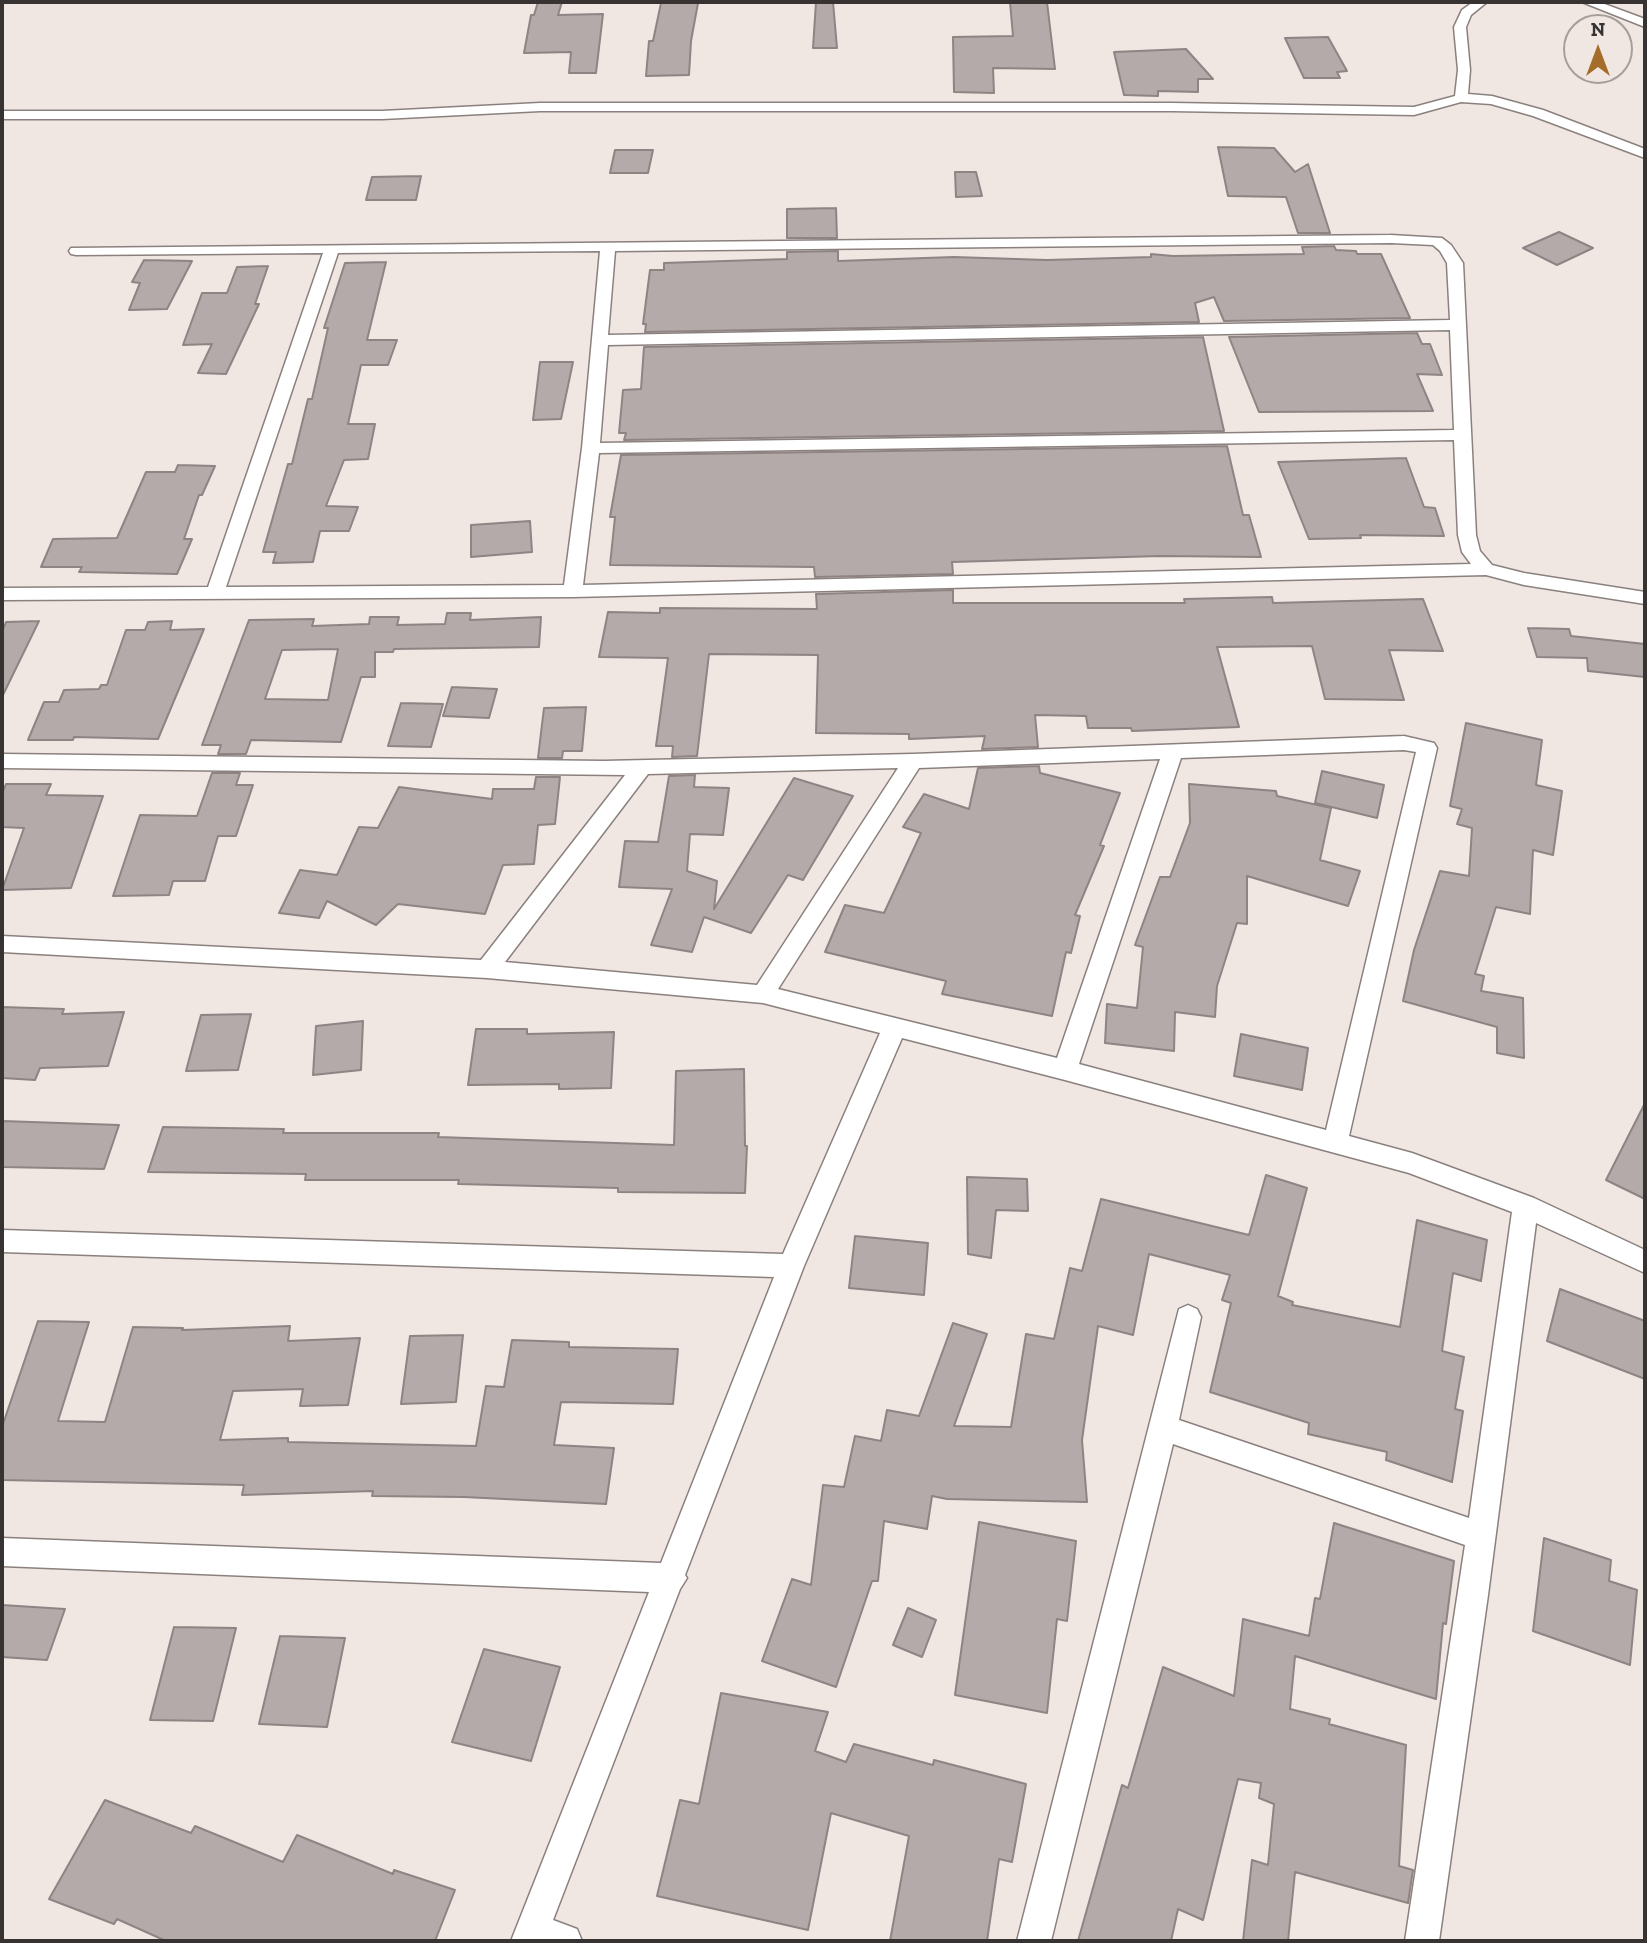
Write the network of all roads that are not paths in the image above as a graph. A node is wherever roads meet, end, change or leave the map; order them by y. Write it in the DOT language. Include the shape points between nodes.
graph roads {
  1 [pos="1481,2"];
  2 [pos="1588,2"];
  3 [pos="1645,23"];
  4 [pos="1461,98"];
  5 [pos="2,114"];
  6 [pos="1645,154"];
  7 [pos="608,247"];
  8 [pos="332,248"];
  9 [pos="76,251"];
  10 [pos="1457,324"];
  11 [pos="600,340"];
  12 [pos="1464,435"];
  13 [pos="590,449"];
  14 [pos="1486,569"];
  15 [pos="573,591"];
  16 [pos="215,593"];
  17 [pos="2,594"];
  18 [pos="1645,598"];
  19 [pos="1172,752"];
  20 [pos="2,761"];
  21 [pos="913,761"];
  22 [pos="642,767"];
  23 [pos="2,944"];
  24 [pos="487,969"];
  25 [pos="763,993"];
  26 [pos="895,1026"];
  27 [pos="1065,1070"];
  28 [pos="1335,1142"];
  29 [pos="1525,1206"];
  30 [pos="2,1241"];
  31 [pos="1645,1262"];
  32 [pos="792,1266"];
  33 [pos="1188,1317"];
  34 [pos="1163,1429"];
  35 [pos="1480,1536"];
  36 [pos="2,1552"];
  37 [pos="672,1578"];
  38 [pos="530,1935"];
  39 [pos="565,1941"];
  40 [pos="1034,1941"];
  41 [pos="1422,1941"];
  1 -- 4 [label="street" via="1466,12 1460,27"];
  2 -- 3 [label="street"];
  4 -- 5 [label="street" via="1402,111 540,107 383,115"];
  4 -- 6 [label="street" via="1492,100 1538,113"];
  7 -- 8 [label="street"];
  7 -- 10 [label="street" via="1437,241 1455,264"];
  7 -- 11 [label="street"];
  8 -- 9 [label="street"];
  8 -- 16 [label="street"];
  10 -- 11 [label="street"];
  10 -- 12 [label="street"];
  11 -- 13 [label="street"];
  12 -- 13 [label="street"];
  12 -- 14 [label="street" via="1467,535 1471,552"];
  13 -- 15 [label="street"];
  14 -- 15 [label="street"];
  14 -- 18 [label="street"];
  15 -- 16 [label="street"];
  16 -- 17 [label="street"];
  19 -- 21 [label="street"];
  19 -- 27 [label="street"];
  19 -- 28 [label="street" via="1404,743 1427,748"];
  20 -- 22 [label="street"];
  21 -- 22 [label="street"];
  21 -- 25 [label="street"];
  22 -- 24 [label="street"];
  23 -- 24 [label="street"];
  24 -- 25 [label="street"];
  25 -- 26 [label="street"];
  26 -- 27 [label="street"];
  26 -- 32 [label="street"];
  27 -- 28 [label="street"];
  28 -- 29 [label="street" via="1412,1163"];
  29 -- 31 [label="street"];
  29 -- 35 [label="street"];
  30 -- 32 [label="street"];
  32 -- 37 [label="street"];
  33 -- 34 [label="street"];
  34 -- 35 [label="street"];
  34 -- 40 [label="street"];
  35 -- 41 [label="street"];
  36 -- 37 [label="street"];
  37 -- 38 [label="street"];
  38 -- 39 [label="street"];
}
